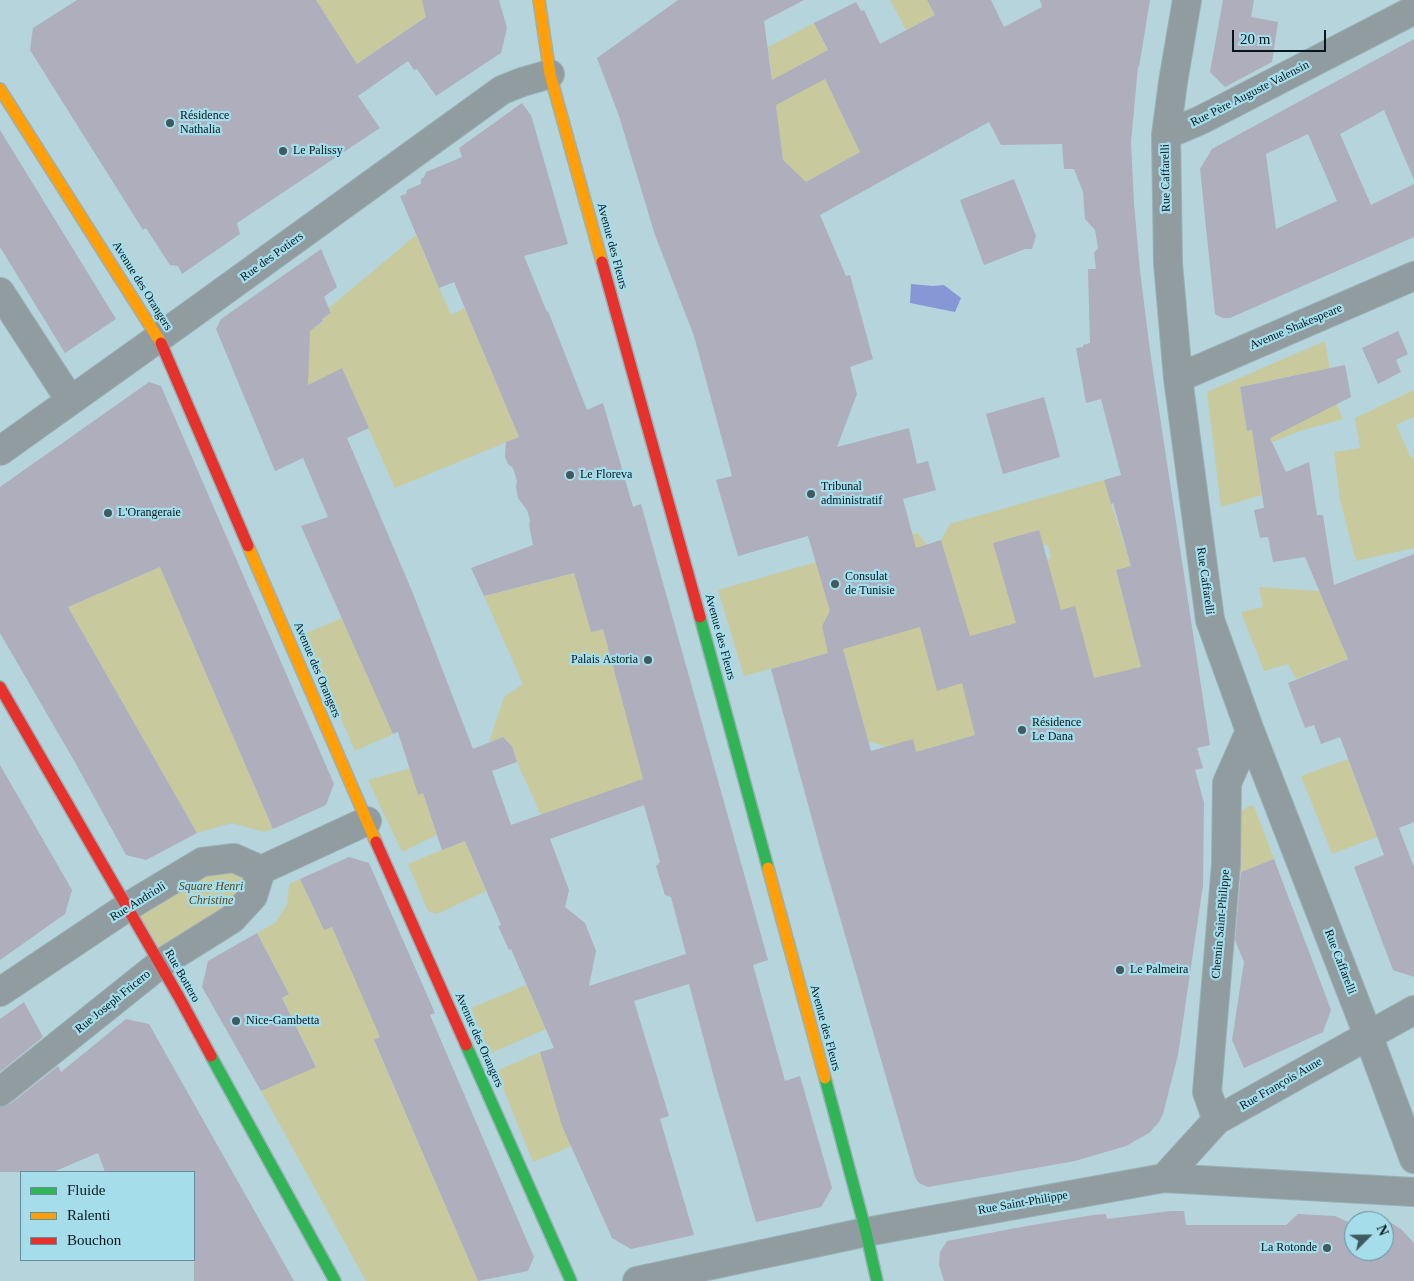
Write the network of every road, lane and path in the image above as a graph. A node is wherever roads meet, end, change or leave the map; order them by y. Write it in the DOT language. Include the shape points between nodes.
graph roads {
  1 [pos="539,0"];
  2 [pos="1187,0"];
  3 [pos="1414,10"];
  4 [pos="550,74"];
  5 [pos="0,89"];
  6 [pos="1166,135"];
  7 [pos="1414,276"];
  8 [pos="0,292"];
  9 [pos="159,338"];
  10 [pos="1178,378"];
  11 [pos="70,400"];
  12 [pos="0,451"];
  13 [pos="0,687"];
  14 [pos="1250,731"];
  15 [pos="367,821"];
  16 [pos="261,870"];
  17 [pos="127,907"];
  18 [pos="160,964"];
  19 [pos="0,992"];
  20 [pos="1414,1010"];
  21 [pos="1368,1035"];
  22 [pos="0,1092"];
  23 [pos="1217,1120"];
  24 [pos="1414,1159"];
  25 [pos="1164,1178"];
  26 [pos="1414,1192"];
  27 [pos="866,1232"];
  28 [pos="335,1281"];
  29 [pos="571,1281"];
  30 [pos="637,1281"];
  31 [pos="877,1281"];
  1 -- 4 [label="main road, Avenue des Fleurs"];
  2 -- 6 [label="street, Rue Caffarelli"];
  3 -- 6 [label="street, Rue Père Auguste Valensin"];
  4 -- 9 [label="street, Rue des Potiers" via="502,90"];
  4 -- 27 [label="main road, Avenue des Fleurs"];
  5 -- 9 [label="main road, Avenue des Orangers"];
  6 -- 10 [label="street, Rue Caffarelli" via="1168,263"];
  7 -- 10 [label="street, Avenue Shakespeare"];
  8 -- 11 [label="street"];
  9 -- 11 [label="street, Rue des Potiers"];
  9 -- 15 [label="main road, Avenue des Orangers"];
  10 -- 14 [label="street, Rue Caffarelli" via="1210,620"];
  11 -- 12 [label="street, Rue des Potiers"];
  13 -- 17 [label="main road, Rue Bottero"];
  14 -- 21 [label="street, Rue Caffarelli"];
  14 -- 23 [label="street, Chemin Saint-Philippe" via="1227,783 1226,864 1207,1092"];
  15 -- 16 [label="street"];
  15 -- 29 [label="main road, Avenue des Orangers"];
  16 -- 17 [label="street, Rue Andrioli" via="234,858 202,862"];
  16 -- 18 [label="street, Rue Joseph Fricero" via="253,896 232,919"];
  17 -- 18 [label="main road, Rue Bottero"];
  17 -- 19 [label="street, Rue Andrioli"];
  18 -- 22 [label="street, Rue Joseph Fricero"];
  18 -- 28 [label="main road, Rue Bottero"];
  20 -- 21 [label="street, Rue François Aune"];
  21 -- 23 [label="street, Rue François Aune"];
  21 -- 24 [label="street, Rue Caffarelli"];
  23 -- 25 [label="street, Rue François Aune"];
  25 -- 26 [label="street, Rue Saint-Philippe"];
  25 -- 27 [label="street, Rue Saint-Philippe"];
  27 -- 30 [label="street, Rue Saint-Philippe"];
  27 -- 31 [label="main road, Avenue des Fleurs"];
}
